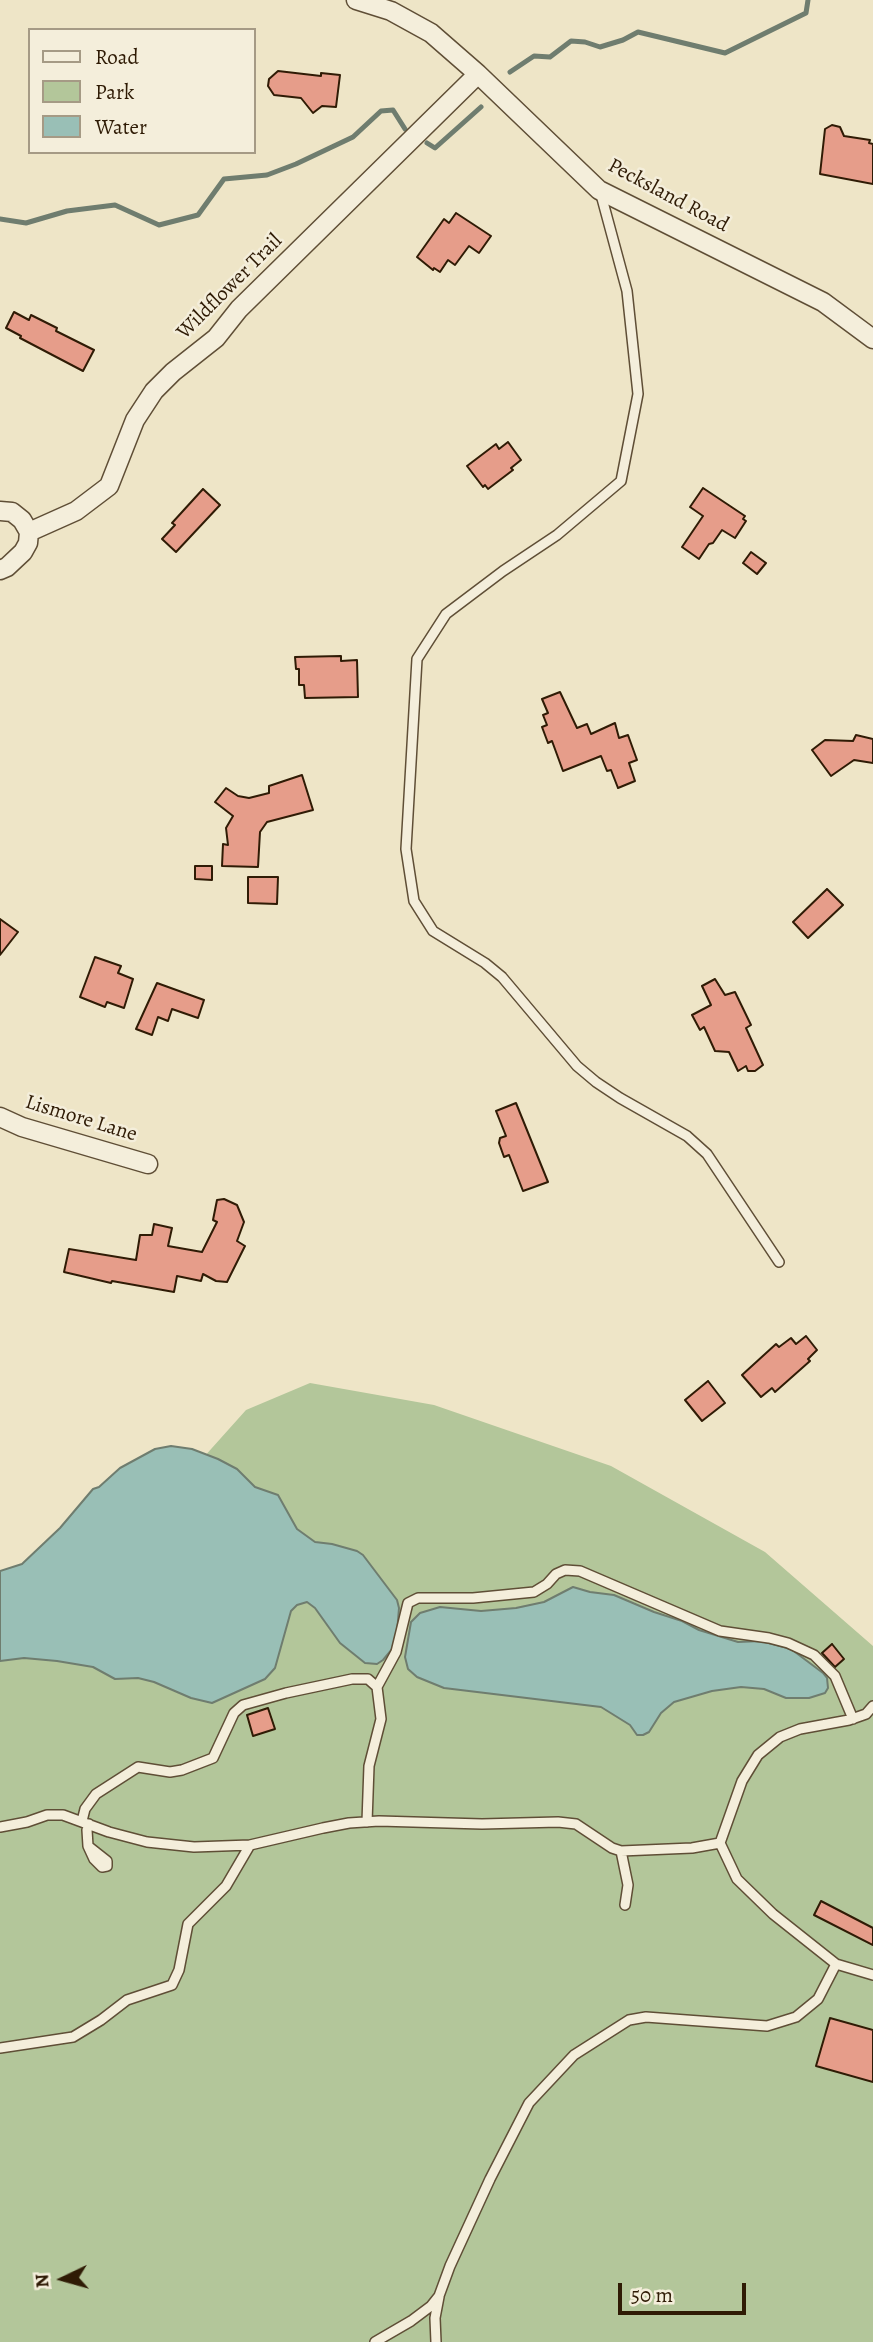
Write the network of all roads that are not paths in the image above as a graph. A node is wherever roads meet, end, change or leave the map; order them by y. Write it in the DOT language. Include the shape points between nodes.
graph roads {
  1 [pos="356,0"];
  2 [pos="391,6"];
  3 [pos="478,74"];
  4 [pos="599,190"];
  5 [pos="873,339"];
  6 [pos="0,511"];
  7 [pos="29,532"];
  8 [pos="0,570"];
  9 [pos="0,1117"];
  10 [pos="148,1164"];
  11 [pos="779,1262"];
  12 [pos="377,1687"];
  13 [pos="873,1706"];
  14 [pos="853,1718"];
  15 [pos="367,1822"];
  16 [pos="86,1823"];
  17 [pos="0,1827"];
  18 [pos="720,1843"];
  19 [pos="250,1845"];
  20 [pos="89,1846"];
  21 [pos="621,1851"];
  22 [pos="625,1905"];
  23 [pos="836,1964"];
  24 [pos="873,1975"];
  25 [pos="0,2048"];
  26 [pos="439,2296"];
  27 [pos="375,2342"];
  28 [pos="436,2342"];
  1 -- 2 [label="street, Pecksland Road"];
  2 -- 3 [label="street, Pecksland Road"];
  3 -- 4 [label="street, Pecksland Road"];
  3 -- 7 [label="street, Wildflower Trail" via="239,309 216,338 154,391 135,420 109,486 76,511"];
  4 -- 5 [label="street, Pecksland Road" via="823,302"];
  4 -- 11 [label="lane" via="627,291 638,394 621,481 557,535 446,614 416,659 406,849 414,901 433,931 502,978 577,1066 620,1098 687,1136 707,1154"];
  6 -- 7 [label="street" via="12,512"];
  7 -- 8 [label="street" via="23,552"];
  9 -- 10 [label="street, Lismore Lane"];
  12 -- 14 [label="lane" via="396,1652 408,1603 418,1598 534,1592 565,1570 580,1571 710,1627 788,1643 814,1655 835,1676"];
  12 -- 15 [label="lane" via="381,1719 369,1766"];
  12 -- 16 [label="lane" via="368,1679 352,1679 243,1705 234,1713 213,1758 170,1772 138,1767 96,1794 85,1809"];
  13 -- 14 [label="lane"];
  14 -- 18 [label="lane" via="800,1729 780,1737 758,1755 742,1780"];
  15 -- 19 [label="lane"];
  15 -- 21 [label="lane" via="558,1822 576,1825"];
  16 -- 17 [label="lane" via="47,1815"];
  16 -- 19 [label="lane" via="147,1842 194,1847"];
  16 -- 20 [label="lane"];
  18 -- 21 [label="lane"];
  18 -- 23 [label="lane" via="737,1879"];
  19 -- 25 [label="lane" via="226,1886 188,1924 172,1985 127,2000 73,2037"];
  21 -- 22 [label="lane" via="628,1885"];
  23 -- 24 [label="lane"];
  23 -- 26 [label="lane" via="818,1999 796,2017 767,2026 646,2017 629,2021 574,2055 529,2103"];
  26 -- 27 [label="lane"];
  26 -- 28 [label="lane"];
}
